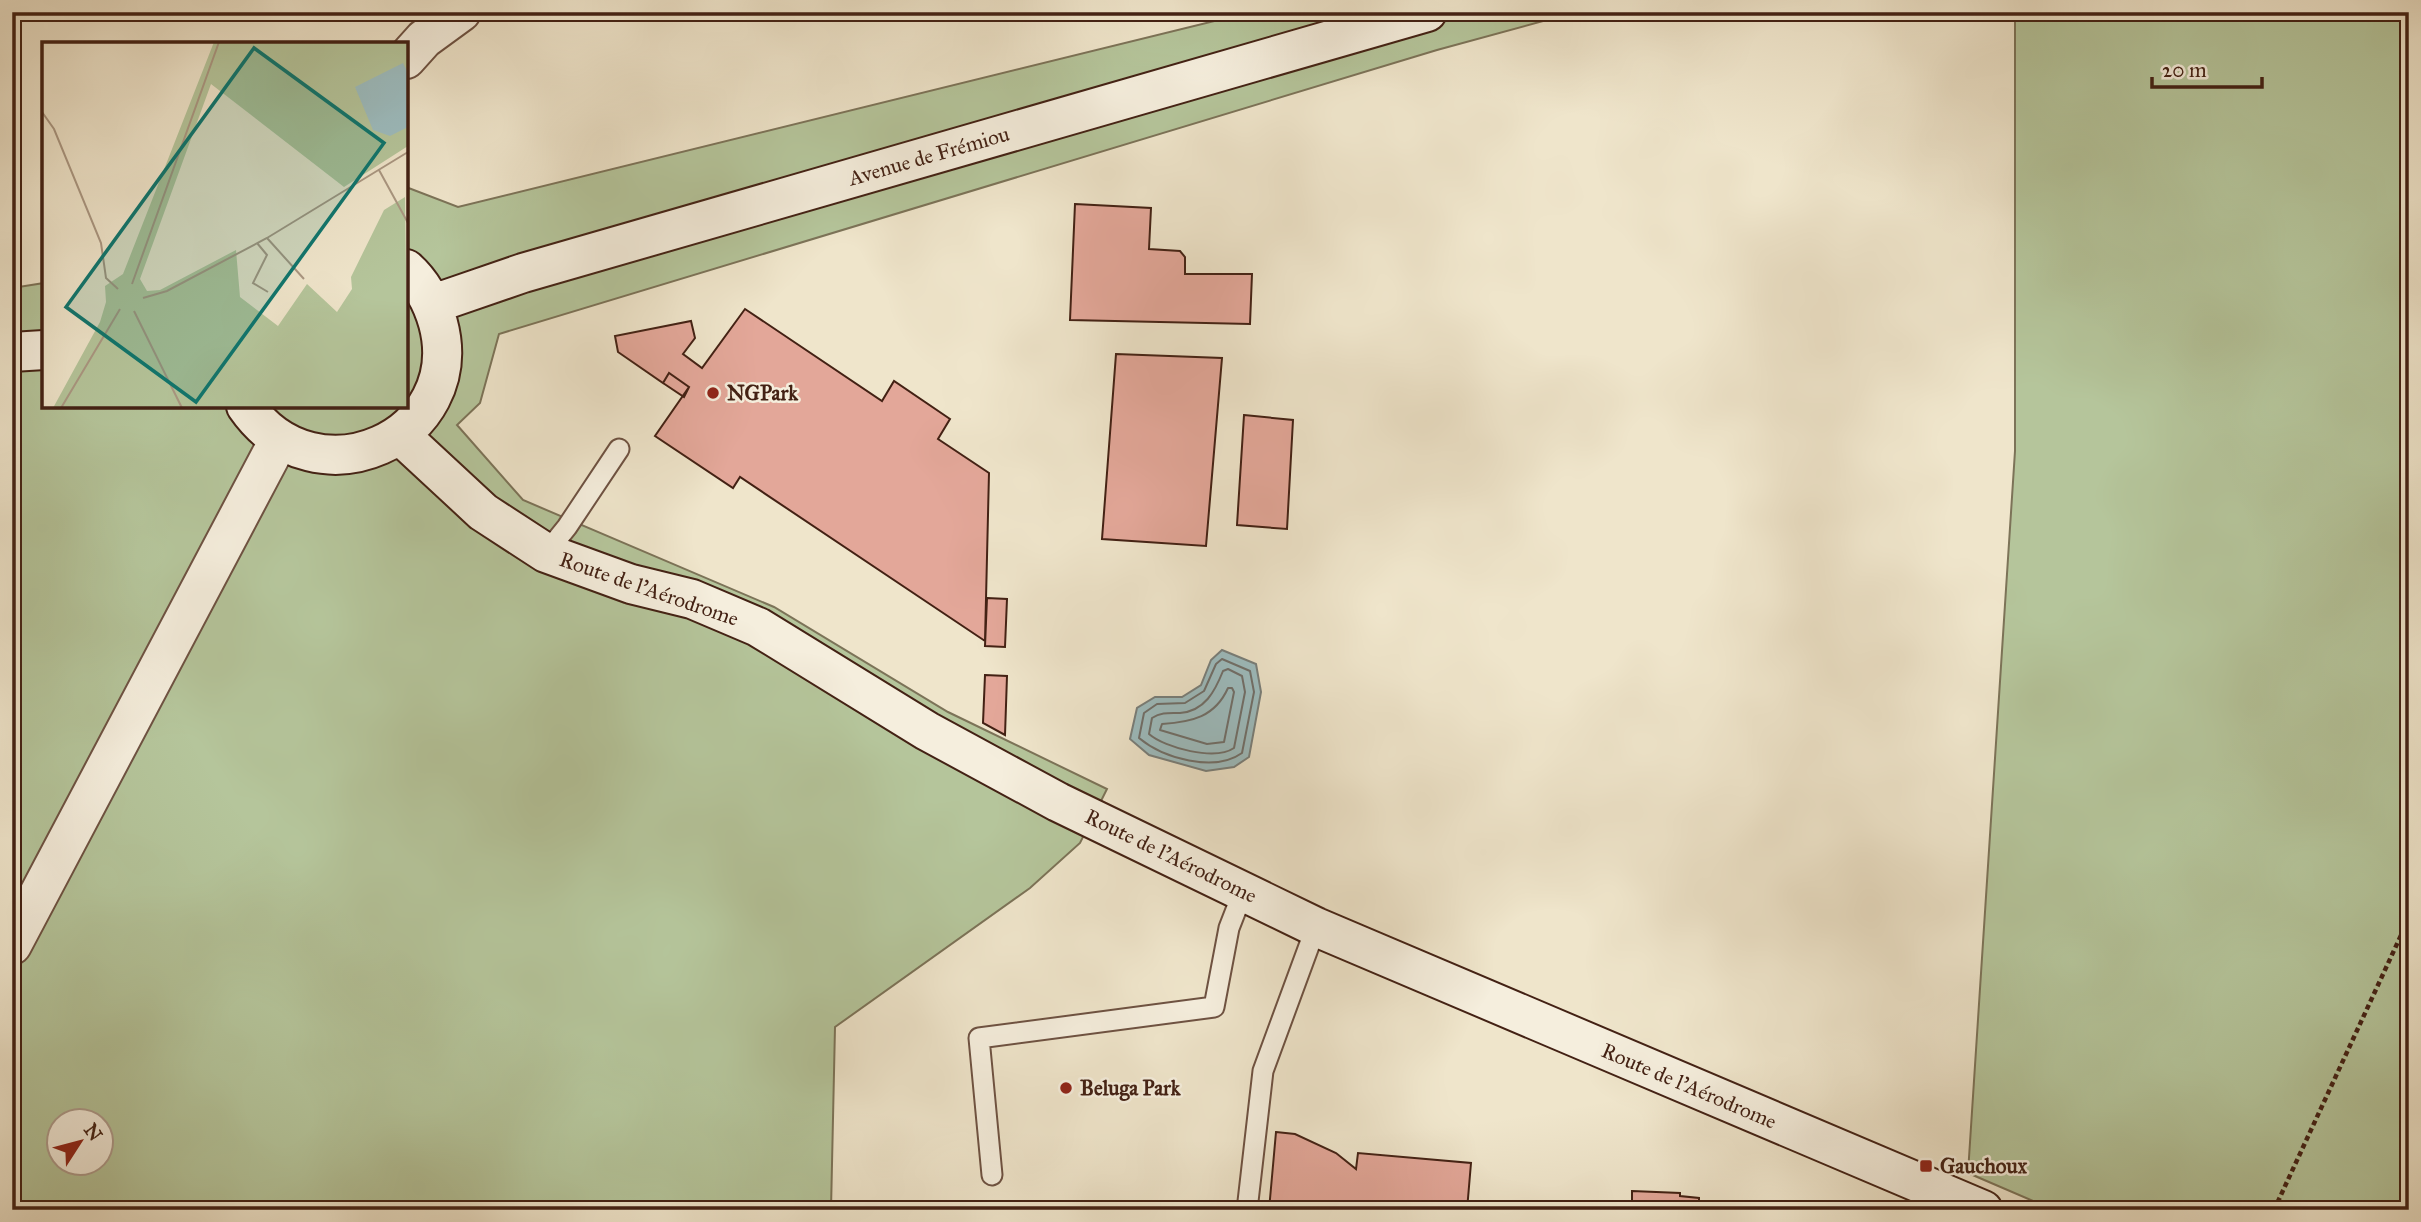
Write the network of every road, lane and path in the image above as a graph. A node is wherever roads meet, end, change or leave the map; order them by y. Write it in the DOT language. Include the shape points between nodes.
graph roads {
  1 [pos="461,12"];
  2 [pos="1427,12"];
  3 [pos="408,57"];
  4 [pos="408,271"];
  5 [pos="433,304"];
  6 [pos="42,350"];
  7 [pos="12,352"];
  8 [pos="247,408"];
  9 [pos="400,435"];
  10 [pos="279,440"];
  11 [pos="619,449"];
  12 [pos="546,553"];
  13 [pos="1243,892"];
  14 [pos="2409,918"];
  15 [pos="1316,926"];
  16 [pos="12,945"];
  17 [pos="992,1175"];
  18 [pos="1247,1210"];
  19 [pos="1983,1210"];
  20 [pos="2274,1210"];
  1 -- 3 [label="street"];
  2 -- 5 [label="street, Avenue de Frémiou" via="523,273"];
  4 -- 5 [label="street"];
  5 -- 9 [label="street" via="442,339 440,375 425,408"];
  6 -- 7 [label="street"];
  8 -- 10 [label="street"];
  9 -- 10 [label="street" via="372,450 340,456 309,453"];
  9 -- 12 [label="street, Route de l'Aérodrome" via="483,512"];
  10 -- 16 [label="street"];
  11 -- 12 [label="lane"];
  12 -- 13 [label="street, Route de l'Aérodrome" via="631,584 692,599 758,627 927,731 1058,802"];
  13 -- 15 [label="street, Route de l'Aérodrome"];
  13 -- 17 [label="lane" via="1229,928 1214,1007 979,1038"];
  14 -- 20 [label="path"];
  15 -- 18 [label="lane" via="1263,1071"];
  15 -- 19 [label="street, Route de l'Aérodrome"];
}
